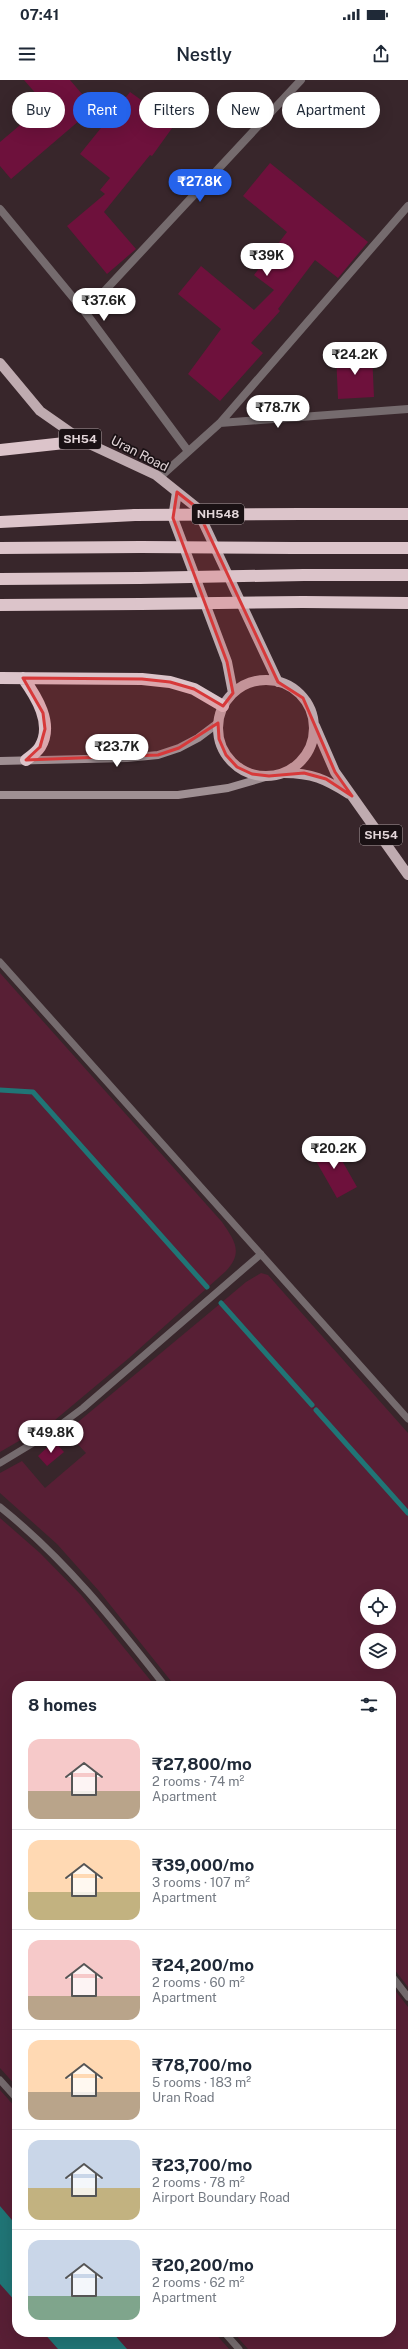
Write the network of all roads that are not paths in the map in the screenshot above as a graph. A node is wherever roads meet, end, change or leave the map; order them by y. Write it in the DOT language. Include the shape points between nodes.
graph roads {
  1 [pos="301,80"];
  2 [pos="408,206"];
  3 [pos="0,209"];
  4 [pos="85,312"];
  5 [pos="0,363"];
  6 [pos="408,409"];
  7 [pos="220,423"];
  8 [pos="82,441"];
  9 [pos="0,450"];
  10 [pos="188,451"];
  11 [pos="160,477"];
  12 [pos="177,492"];
  13 [pos="408,514"];
  14 [pos="0,522"];
  15 [pos="0,548"];
  16 [pos="408,548"];
  17 [pos="408,575"];
  18 [pos="0,580"];
  19 [pos="408,603"];
  20 [pos="0,605"];
  21 [pos="0,678"];
  22 [pos="23,678"];
  23 [pos="278,682"];
  24 [pos="232,693"];
  25 [pos="223,706"];
  26 [pos="218,723"];
  27 [pos="314,726"];
  28 [pos="26,760"];
  29 [pos="0,761"];
  30 [pos="283,773"];
  31 [pos="269,776"];
  32 [pos="0,794"];
  33 [pos="352,796"];
  34 [pos="408,875"];
  35 [pos="0,962"];
  36 [pos="261,1254"];
  37 [pos="408,1419"];
  38 [pos="0,1463"];
  39 [pos="0,1507"];
  40 [pos="161,1681"];
  41 [pos="396,1981"];
  42 [pos="408,1997"];
  43 [pos="0,2080"];
  44 [pos="12,2093"];
  45 [pos="228,2337"];
  46 [pos="239,2349"];
  1 -- 4 [label="street"];
  2 -- 7 [label="street"];
  3 -- 4 [label="street"];
  4 -- 10 [label="street"];
  5 -- 8 [label="main road, Uran Road / SH54" via="40,412"];
  6 -- 7 [label="street"];
  7 -- 10 [label="street"];
  8 -- 9 [label="highway"];
  8 -- 11 [label="main road, Uran Road / SH54"];
  10 -- 11 [label="street"];
  11 -- 12 [label="main road, Uran Road / SH54"];
  12 -- 23 [label="main road, Uran Road / SH54" via="196,507"];
  12 -- 24 [label="main road" via="173,518 227,662"];
  13 -- 14 [label="highway, NH548, bridge" via="135,514"];
  15 -- 16 [label="highway, bridge"];
  17 -- 18 [label="highway, bridge"];
  19 -- 20 [label="highway, bridge"];
  21 -- 22 [label="highway"];
  22 -- 25 [label="highway" via="142,679 170,682 194,689"];
  22 -- 28 [label="highway" via="43,713 45,729 40,747"];
  23 -- 24 [label="main road" via="263,680 246,684"];
  23 -- 27 [label="main road" via="292,688 303,698 311,711"];
  24 -- 25 [label="main road"];
  25 -- 26 [label="main road"];
  26 -- 28 [label="street" via="198,738 158,755"];
  26 -- 31 [label="main road" via="219,739 226,755 237,767 252,774"];
  27 -- 30 [label="main road" via="313,741 306,754 297,766"];
  27 -- 33 [label="main road" via="335,772"];
  28 -- 29 [label="street"];
  30 -- 31 [label="main road"];
  30 -- 33 [label="main road" via="304,773 326,779"];
  31 -- 32 [label="street" via="228,788 178,795"];
  33 -- 34 [label="main road, SH54"];
  35 -- 36 [label="lane"];
  36 -- 37 [label="lane"];
  36 -- 38 [label="lane" via="77,1412 48,1434"];
  39 -- 40 [label="lane" via="34,1534 63,1562"];
  41 -- 42 [label="lane"];
  43 -- 44 [label="lane"];
  45 -- 46 [label="lane"];
}
